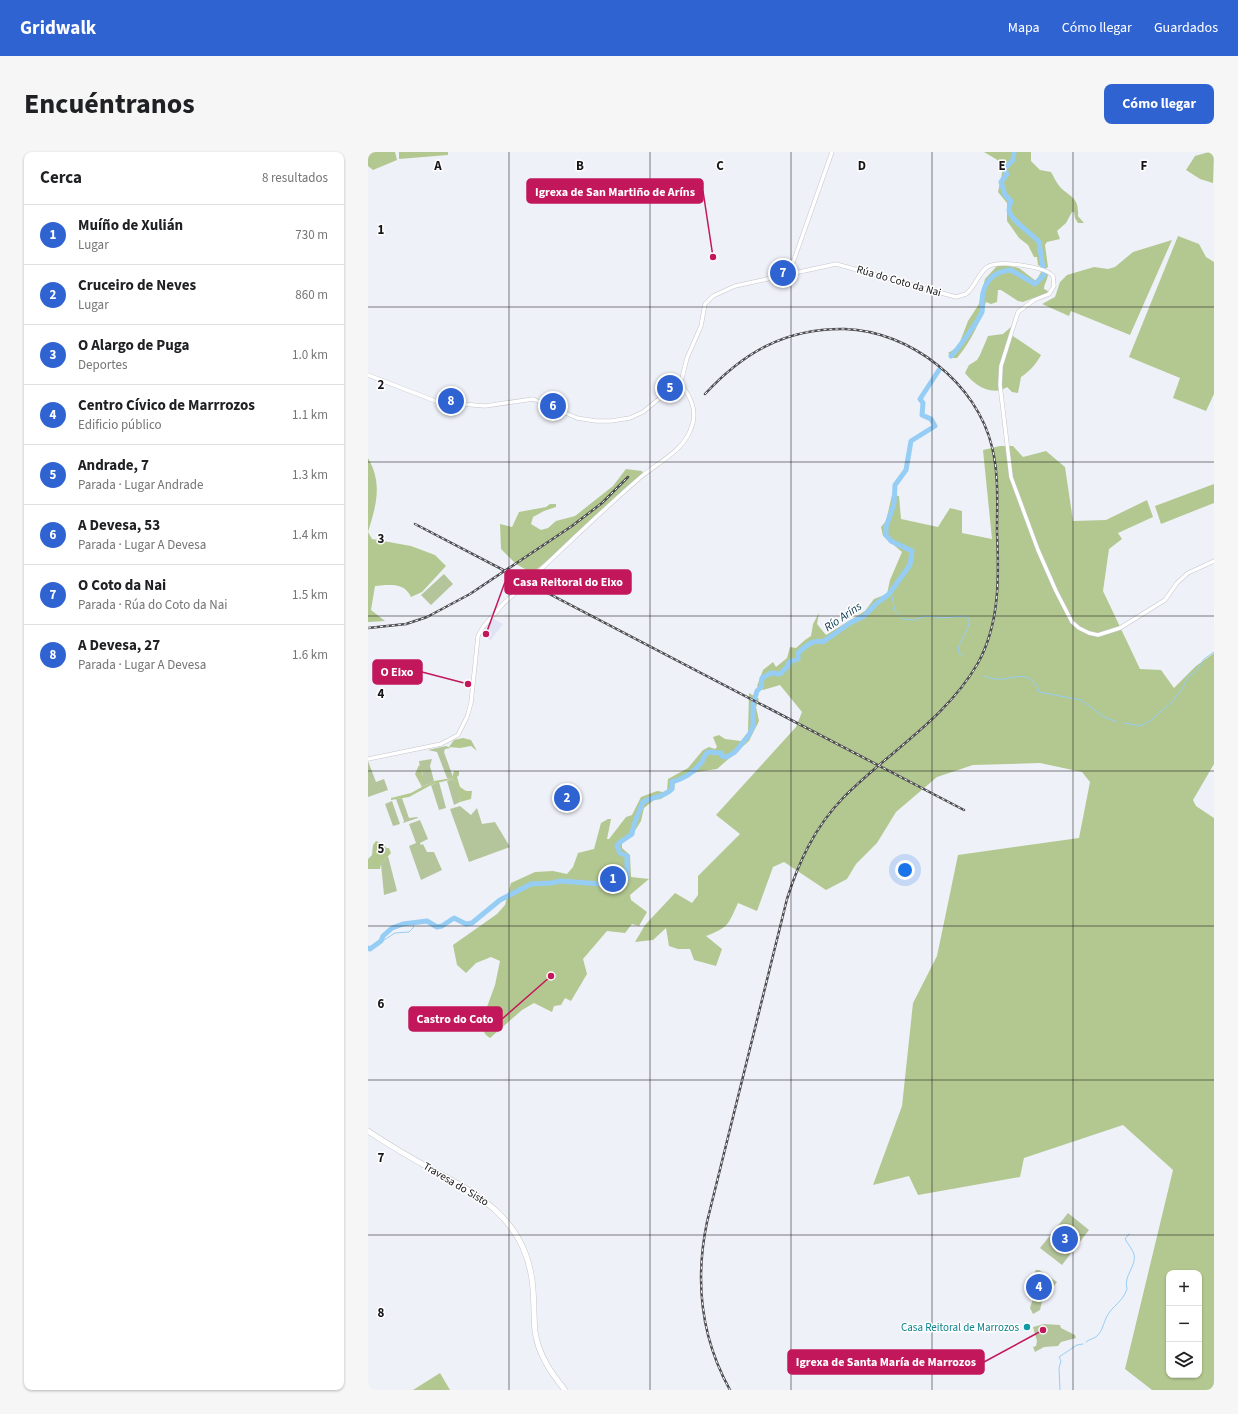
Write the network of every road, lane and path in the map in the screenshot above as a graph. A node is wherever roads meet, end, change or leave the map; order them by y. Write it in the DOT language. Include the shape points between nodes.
graph roads {
  1 [pos="832,152"];
  2 [pos="789,274"];
  3 [pos="368,375"];
  4 [pos="679,381"];
  5 [pos="1214,561"];
  6 [pos="368,759"];
  7 [pos="368,1131"];
  8 [pos="565,1390"];
  1 -- 2 [label="street"];
  2 -- 4 [label="street, Rúa do Coto da Nai" via="735,286 716,294 705,304 701,326"];
  2 -- 5 [label="street, Rúa do Coto da Nai" via="840,264 956,297 966,294 982,271 996,264 1004,263 1048,271 1055,281 1052,290 1049,294 1025,305 1018,312 1001,366 1000,385 1011,477 1041,556 1072,622 1088,634 1098,635 1120,628 1165,600 1188,573"];
  3 -- 4 [label="street" via="442,403 485,406 533,399 570,415 607,422 637,415"];
  4 -- 6 [label="street" via="695,412 688,436 503,604 483,627 478,640 468,717 458,735 441,744"];
  7 -- 8 [label="highway, Travesa do Sisto" via="476,1194 507,1221 519,1240 530,1269 540,1350"];
}
